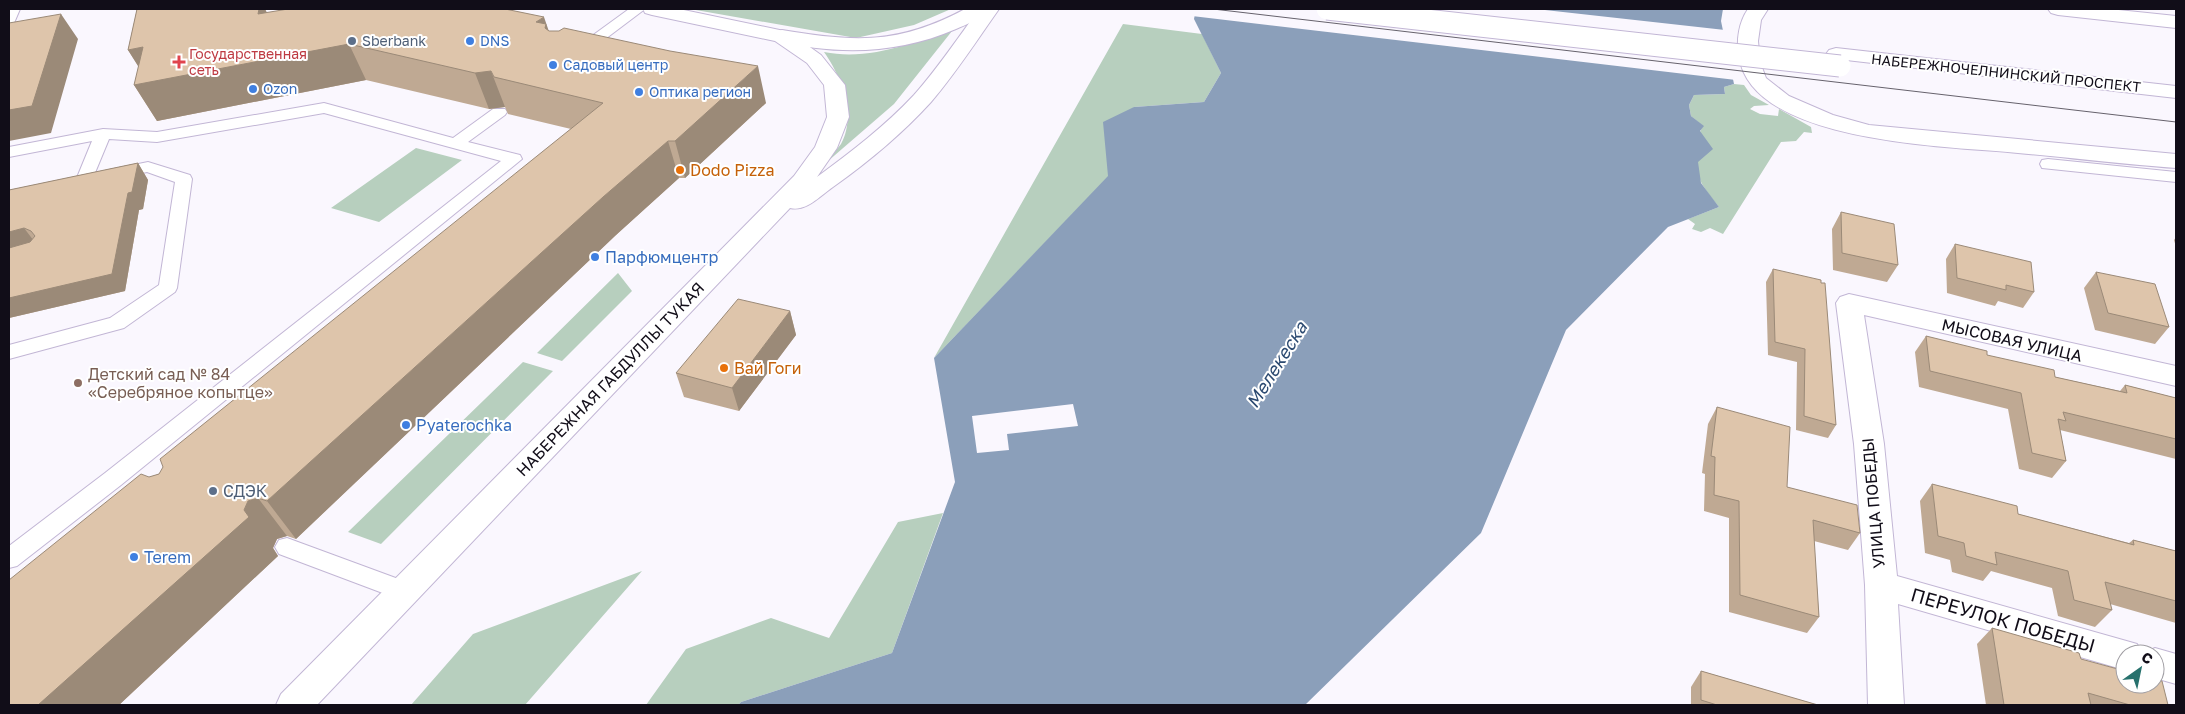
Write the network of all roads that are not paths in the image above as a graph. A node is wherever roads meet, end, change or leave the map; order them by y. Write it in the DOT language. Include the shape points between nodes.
graph roads {
  1 [pos="13,9"];
  2 [pos="638,9"];
  3 [pos="652,9"];
  4 [pos="979,9"];
  5 [pos="990,9"];
  6 [pos="1327,9"];
  7 [pos="1433,9"];
  8 [pos="1758,9"];
  9 [pos="2058,9"];
  10 [pos="9,20"];
  11 [pos="2174,22"];
  12 [pos="782,36"];
  13 [pos="1838,60"];
  14 [pos="566,62"];
  15 [pos="2176,92"];
  16 [pos="2176,104"];
  17 [pos="499,112"];
  18 [pos="103,134"];
  19 [pos="456,143"];
  20 [pos="9,152"];
  21 [pos="2176,161"];
  22 [pos="2048,164"];
  23 [pos="2176,177"];
  24 [pos="84,180"];
  25 [pos="65,184"];
  26 [pos="748,235"];
  27 [pos="1849,303"];
  28 [pos="9,352"];
  29 [pos="2176,376"];
  30 [pos="113,479"];
  31 [pos="139,489"];
  32 [pos="287,547"];
  33 [pos="9,558"];
  34 [pos="1880,585"];
  35 [pos="404,591"];
  36 [pos="2115,651"];
  37 [pos="294,705"];
  38 [pos="1886,705"];
  1 -- 10 [label="lane"];
  2 -- 14 [label="lane"];
  3 -- 12 [label="main road"];
  4 -- 12 [label="main road" via="951,25 888,45 832,45"];
  5 -- 26 [label="main road" via="912,109 806,196"];
  6 -- 13 [label="main road, bridge"];
  7 -- 13 [label="main road"];
  8 -- 21 [label="main road" via="1749,28 1747,48 1756,80 1780,100 1844,126 1869,132"];
  9 -- 11 [label="main road"];
  12 -- 26 [label="main road, НАБЕРЕЖНАЯ ГАБДУЛЛЫ ТУКАЯ" via="814,59 834,85 838,117 826,148 802,181"];
  13 -- 15 [label="main road, НАБЕРЕЖНОЧЕЛНИНСКИЙ ПРОСПЕКТ"];
  13 -- 16 [label="main road, НАБЕРЕЖНОЧЕЛНИНСКИЙ ПРОСПЕКТ"];
  17 -- 19 [label="lane"];
  18 -- 19 [label="lane" via="157,137 324,108"];
  18 -- 20 [label="lane"];
  18 -- 24 [label="lane"];
  19 -- 30 [label="lane" via="514,159"];
  22 -- 23 [label="lane"];
  24 -- 25 [label="lane"];
  24 -- 28 [label="lane" via="148,168 184,179 168,288 117,323"];
  26 -- 35 [label="main road, НАБЕРЕЖНАЯ ГАБДУЛЛЫ ТУКАЯ"];
  27 -- 29 [label="main road, МЫСОВАЯ УЛИЦА"];
  27 -- 34 [label="main road, УЛИЦА ПОБЕДЫ" via="1869,444"];
  30 -- 31 [label="lane"];
  30 -- 33 [label="lane"];
  32 -- 35 [label="lane"];
  34 -- 36 [label="main road, ПЕРЕУЛОК ПОБЕДЫ"];
  34 -- 38 [label="main road, УЛИЦА ПОБЕДЫ"];
  35 -- 37 [label="main road, НАБЕРЕЖНАЯ ГАБДУЛЛЫ ТУКАЯ"];
}
